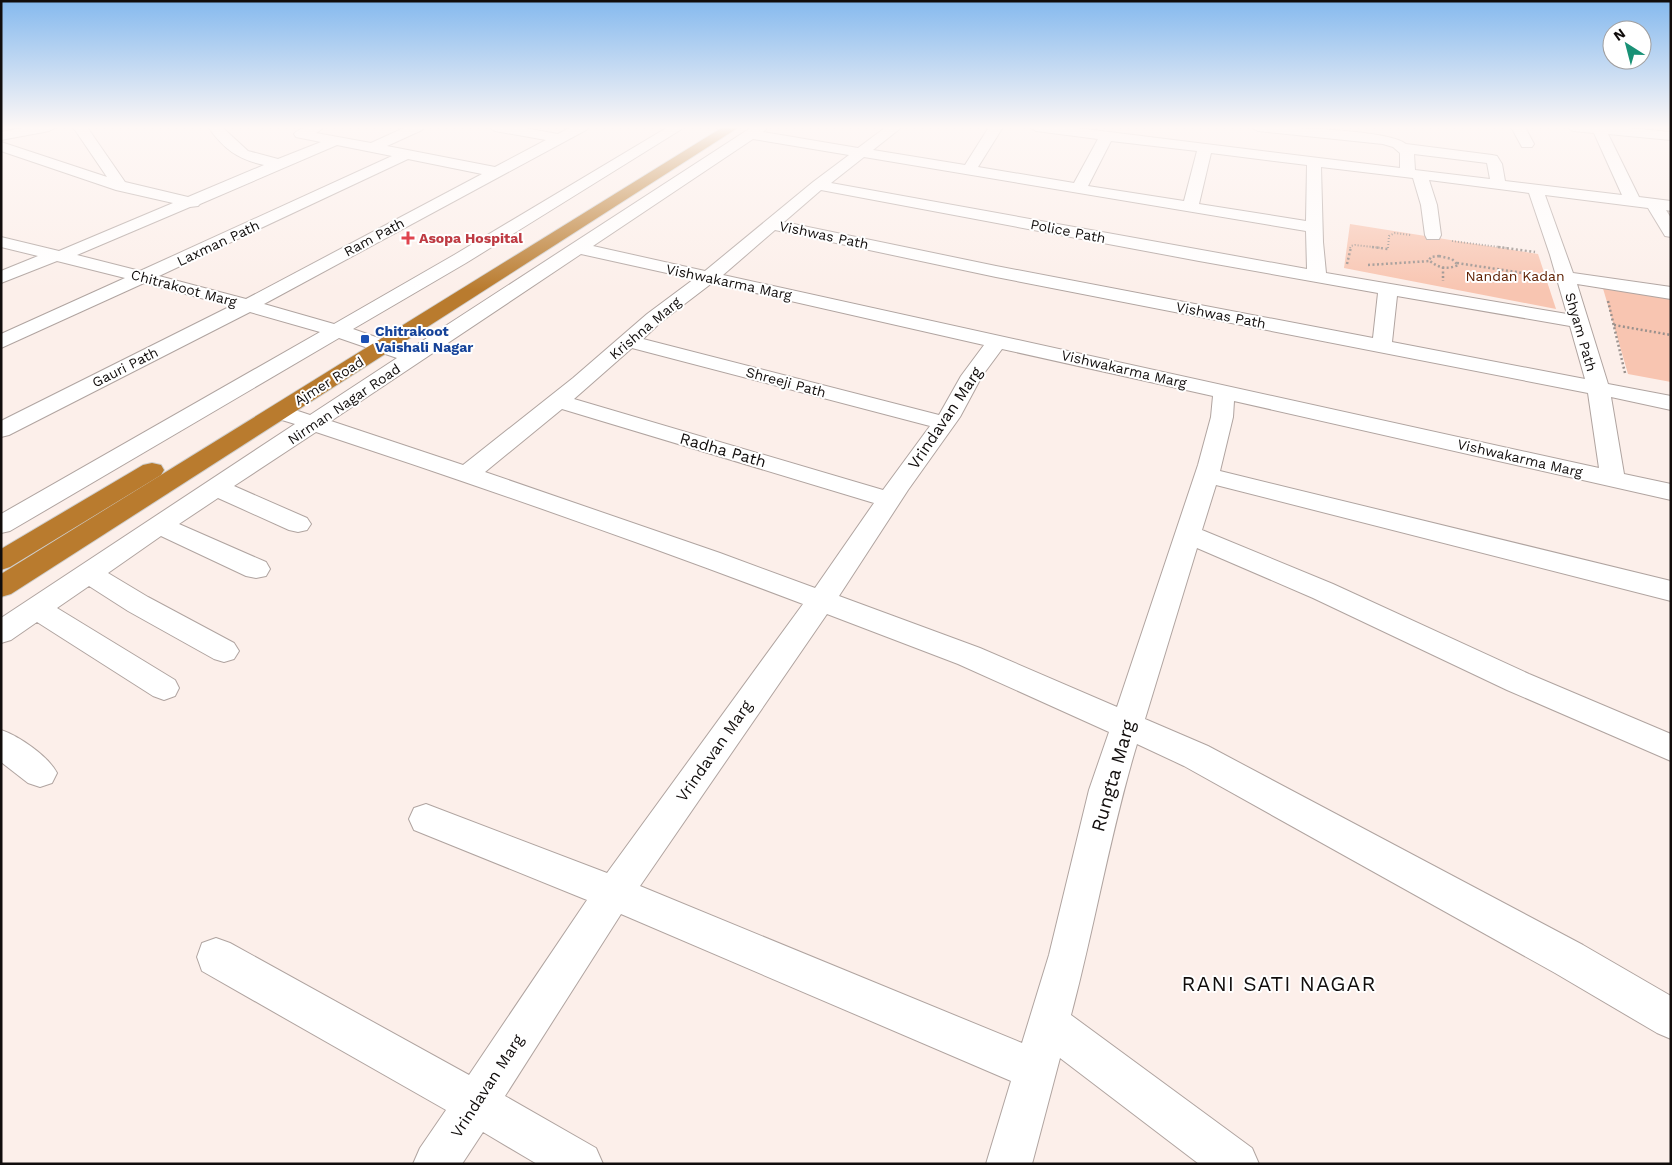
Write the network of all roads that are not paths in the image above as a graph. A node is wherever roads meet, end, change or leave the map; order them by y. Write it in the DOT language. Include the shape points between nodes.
graph roads {
  1 [pos="103,181"];
  2 [pos="117,181"];
  3 [pos="241,181"];
  4 [pos="350,181"];
  5 [pos="479,181"];
  6 [pos="587,181"];
  7 [pos="620,181"];
  8 [pos="660,181"];
  9 [pos="673,181"];
  10 [pos="823,181"];
  11 [pos="1034,181"];
  12 [pos="1082,181"];
  13 [pos="1197,181"];
  14 [pos="1314,181"];
  15 [pos="1417,181"];
  16 [pos="1476,181"];
  17 [pos="1624,181"];
  18 [pos="1498,184"];
  19 [pos="818,185"];
  20 [pos="121,187"];
  21 [pos="1078,189"];
  22 [pos="1535,189"];
  23 [pos="1633,201"];
  24 [pos="192,203"];
  25 [pos="1654,204"];
  26 [pos="1671,206"];
  27 [pos="1190,207"];
  28 [pos="772,224"];
  29 [pos="1315,228"];
  30 [pos="1671,232"];
  31 [pos="1433,235"];
  32 [pos="1,242"];
  33 [pos="578,248"];
  34 [pos="58,256"];
  35 [pos="1317,276"];
  36 [pos="146,277"];
  37 [pos="1556,277"];
  38 [pos="1,278"];
  39 [pos="708,278"];
  40 [pos="1388,289"];
  41 [pos="1671,293"];
  42 [pos="248,305"];
  43 [pos="1579,322"];
  44 [pos="337,331"];
  45 [pos="366,339"];
  46 [pos="628,341"];
  47 [pos="997,341"];
  48 [pos="1,342"];
  49 [pos="385,346"];
  50 [pos="1382,346"];
  51 [pos="413,358"];
  52 [pos="1598,387"];
  53 [pos="1224,391"];
  54 [pos="557,401"];
  55 [pos="1671,403"];
  56 [pos="280,412"];
  57 [pos="944,423"];
  58 [pos="315,424"];
  59 [pos="1,430"];
  60 [pos="467,474"];
  61 [pos="1206,475"];
  62 [pos="1613,479"];
  63 [pos="216,488"];
  64 [pos="1671,492"];
  65 [pos="890,500"];
  66 [pos="298,524"];
  67 [pos="1,525"];
  68 [pos="159,525"];
  69 [pos="1187,534"];
  70 [pos="1,561"];
  71 [pos="256,569"];
  72 [pos="90,574"];
  73 [pos="1,587"];
  74 [pos="1671,592"];
  75 [pos="821,601"];
  76 [pos="38,608"];
  77 [pos="1,632"];
  78 [pos="224,651"];
  79 [pos="164,688"];
  80 [pos="1127,726"];
  81 [pos="1,743"];
  82 [pos="1671,748"];
  83 [pos="40,773"];
  84 [pos="426,819"];
  85 [pos="614,893"];
  86 [pos="216,957"];
  87 [pos="1671,1019"];
  88 [pos="1048,1024"];
  89 [pos="1036,1070"];
  90 [pos="476,1103"];
  91 [pos="436,1164"];
  92 [pos="580,1164"];
  93 [pos="1009,1164"];
  94 [pos="1236,1164"];
  1 -- 20 [label="street"];
  2 -- 20 [label="street"];
  3 -- 24 [label="street"];
  4 -- 36 [label="street, Laxman Path"];
  5 -- 42 [label="street, Ram Path"];
  6 -- 44 [label="street"];
  7 -- 45 [label="highway, Ajmer Road"];
  8 -- 49 [label="highway, Ajmer Road"];
  9 -- 33 [label="street, Nirman Nagar Road"];
  10 -- 19 [label="street, Krishna Marg"];
  11 -- 21 [label="street"];
  12 -- 21 [label="street"];
  13 -- 27 [label="street"];
  14 -- 29 [label="street"];
  15 -- 31 [label="street" via="1428,205"];
  16 -- 18 [label="street"];
  17 -- 23 [label="street"];
  18 -- 22 [label="street"];
  19 -- 28 [label="street, Krishna Marg"];
  19 -- 35 [label="street, Police Path"];
  20 -- 24 [label="street"];
  21 -- 27 [label="street"];
  22 -- 23 [label="street"];
  22 -- 37 [label="street, Shyam Path"];
  23 -- 25 [label="street"];
  24 -- 34 [label="street"];
  25 -- 26 [label="street"];
  25 -- 30 [label="street"];
  27 -- 29 [label="street"];
  28 -- 39 [label="street, Krishna Marg"];
  28 -- 50 [label="street, Vishwas Path"];
  29 -- 35 [label="street"];
  32 -- 34 [label="street, Chitrakoot Marg"];
  33 -- 39 [label="street, Vishwakarma Marg"];
  33 -- 51 [label="street, Nirman Nagar Road"];
  34 -- 36 [label="street, Chitrakoot Marg"];
  34 -- 38 [label="street"];
  35 -- 40 [label="street, Police Path"];
  36 -- 42 [label="street, Chitrakoot Marg"];
  36 -- 48 [label="street, Laxman Path"];
  37 -- 41 [label="street"];
  37 -- 43 [label="street, Shyam Path"];
  39 -- 46 [label="street, Krishna Marg"];
  39 -- 47 [label="street, Vishwakarma Marg"];
  40 -- 43 [label="street, Police Path"];
  40 -- 50 [label="street"];
  42 -- 44 [label="street, Chitrakoot Marg"];
  42 -- 59 [label="street, Gauri Path"];
  43 -- 52 [label="street, Shyam Path"];
  44 -- 45 [label="street, Chitrakoot Marg"];
  44 -- 67 [label="street"];
  45 -- 49 [label="street, Chitrakoot Marg"];
  45 -- 70 [label="highway, Ajmer Road"];
  46 -- 54 [label="street, Krishna Marg"];
  46 -- 57 [label="street, Shreeji Path"];
  47 -- 53 [label="street, Vishwakarma Marg"];
  47 -- 57 [label="street, Vrindavan Marg"];
  49 -- 51 [label="street, Chitrakoot Marg"];
  49 -- 56 [label="highway, Ajmer Road"];
  50 -- 52 [label="street, Vishwas Path"];
  51 -- 58 [label="street, Nirman Nagar Road"];
  52 -- 55 [label="street, Vishwas Path"];
  52 -- 62 [label="street, Shyam Path"];
  53 -- 61 [label="street, Rungta Marg" via="1222,417"];
  53 -- 62 [label="street, Vishwakarma Marg"];
  54 -- 60 [label="street, Krishna Marg"];
  54 -- 65 [label="street, Radha Path"];
  56 -- 58 [label="street"];
  56 -- 73 [label="highway, Ajmer Road"];
  57 -- 65 [label="street, Vrindavan Marg"];
  58 -- 60 [label="street"];
  58 -- 63 [label="street, Nirman Nagar Road"];
  60 -- 75 [label="street"];
  61 -- 69 [label="street, Rungta Marg"];
  61 -- 74 [label="street"];
  62 -- 64 [label="street, Vishwakarma Marg"];
  63 -- 66 [label="street"];
  63 -- 68 [label="street, Nirman Nagar Road"];
  65 -- 75 [label="street, Vrindavan Marg"];
  68 -- 71 [label="street"];
  68 -- 72 [label="street, Nirman Nagar Road"];
  69 -- 80 [label="street, Rungta Marg"];
  69 -- 82 [label="street" via="1323,591 1518,682"];
  72 -- 76 [label="street, Nirman Nagar Road"];
  72 -- 78 [label="street"];
  75 -- 80 [label="street" via="969,656"];
  75 -- 85 [label="street, Vrindavan Marg"];
  76 -- 77 [label="street, Nirman Nagar Road"];
  76 -- 79 [label="street"];
  80 -- 87 [label="street" via="1204,761 1569,959"];
  80 -- 88 [label="street, Rungta Marg" via="1106,790 1068,955"];
  81 -- 83 [label="street"];
  84 -- 85 [label="street"];
  85 -- 89 [label="street"];
  85 -- 90 [label="street, Vrindavan Marg"];
  86 -- 90 [label="street"];
  88 -- 89 [label="street, Rungta Marg"];
  88 -- 94 [label="street"];
  89 -- 93 [label="street, Rungta Marg"];
  90 -- 91 [label="street, Vrindavan Marg"];
  90 -- 92 [label="street"];
}
